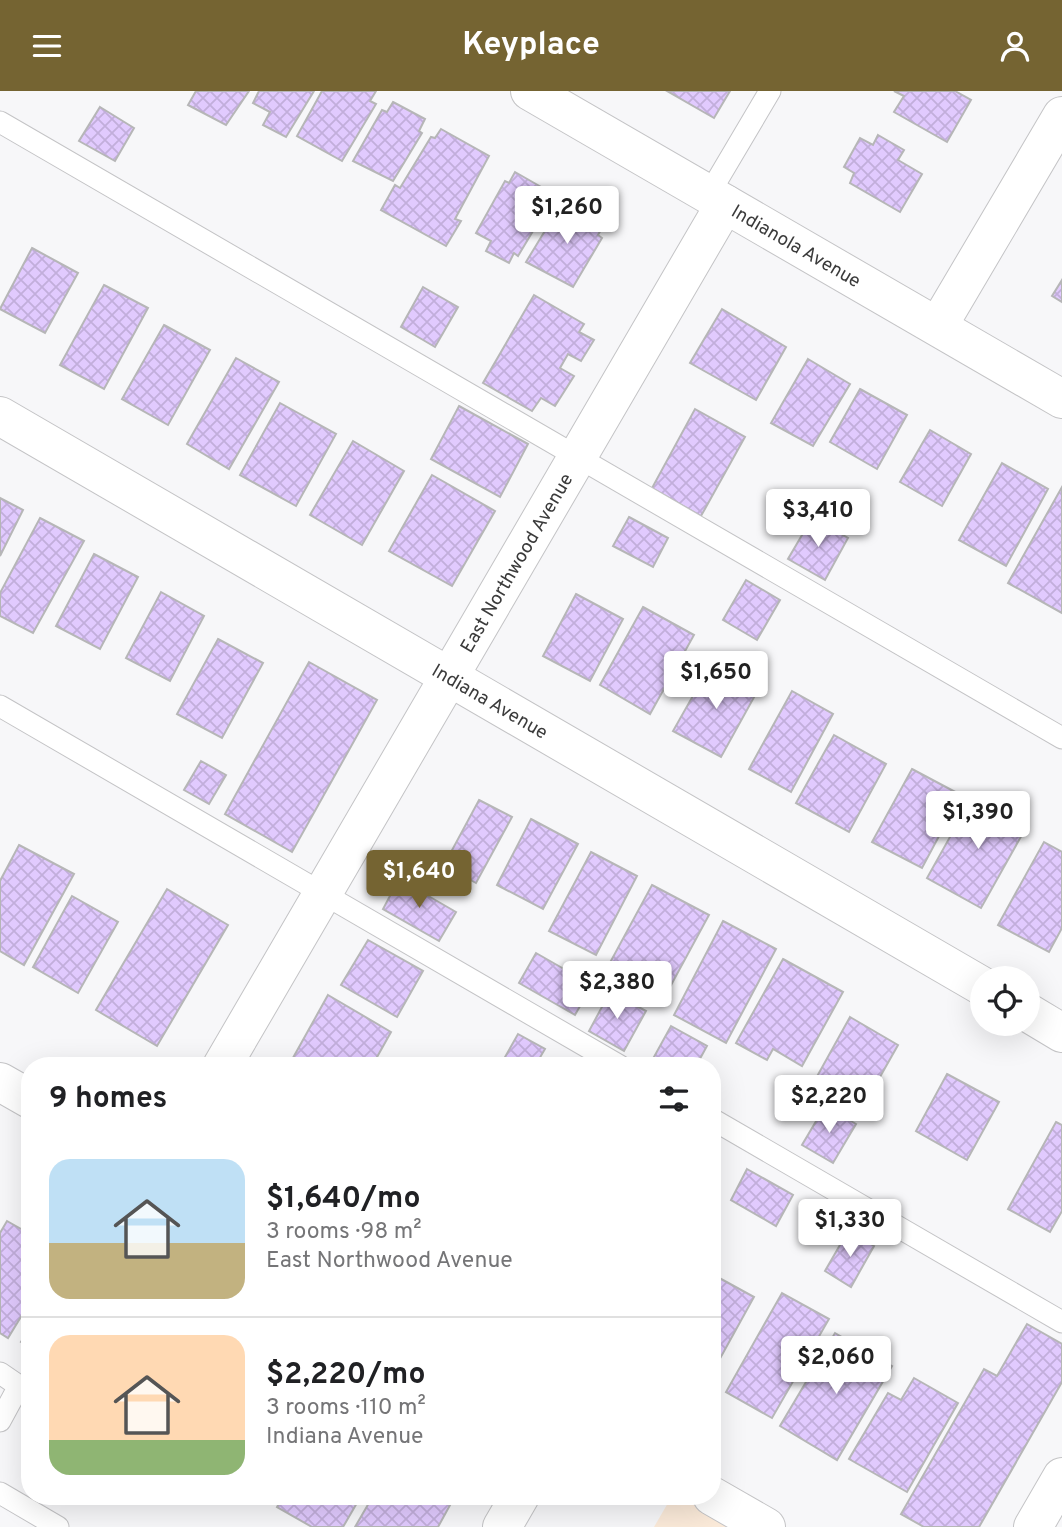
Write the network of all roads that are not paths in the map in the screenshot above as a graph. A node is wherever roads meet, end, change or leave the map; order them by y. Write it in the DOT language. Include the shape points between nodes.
graph roads {
  1 [pos="530,91"];
  2 [pos="770,91"];
  3 [pos="1062,116"];
  4 [pos="0,122"];
  5 [pos="717,199"];
  6 [pos="938,326"];
  7 [pos="1062,399"];
  8 [pos="0,417"];
  9 [pos="578,457"];
  10 [pos="450,677"];
  11 [pos="0,706"];
  12 [pos="1062,738"];
  13 [pos="323,893"];
  14 [pos="970,979"];
  15 [pos="1040,1020"];
  16 [pos="1062,1033"];
  17 [pos="227,1057"];
  18 [pos="605,1057"];
  19 [pos="0,1082"];
  20 [pos="21,1094"];
  21 [pos="721,1124"];
  22 [pos="1062,1322"];
  23 [pos="0,1373"];
  24 [pos="0,1421"];
  25 [pos="1062,1477"];
  26 [pos="0,1493"];
  27 [pos="721,1501"];
  28 [pos="515,1505"];
  29 [pos="58,1527"];
  30 [pos="502,1527"];
  31 [pos="766,1527"];
  32 [pos="1033,1527"];
  1 -- 5 [label="street, Indianola Avenue"];
  2 -- 5 [label="lane"];
  3 -- 6 [label="street"];
  4 -- 9 [label="lane"];
  5 -- 6 [label="street, Indianola Avenue"];
  5 -- 9 [label="street, East Northwood Avenue"];
  6 -- 7 [label="street, Indianola Avenue"];
  8 -- 10 [label="street, Indiana Avenue"];
  9 -- 10 [label="street, East Northwood Avenue"];
  9 -- 12 [label="lane"];
  10 -- 13 [label="street, East Northwood Avenue"];
  10 -- 14 [label="street, Indiana Avenue"];
  11 -- 13 [label="lane"];
  13 -- 17 [label="street, East Northwood Avenue"];
  13 -- 18 [label="lane"];
  15 -- 16 [label="street"];
  19 -- 20 [label="street"];
  21 -- 22 [label="lane"];
  23 -- 24 [label="lane" via="19,1385"];
  25 -- 32 [label="street"];
  26 -- 29 [label="lane"];
  27 -- 31 [label="street"];
  28 -- 30 [label="street"];
}
